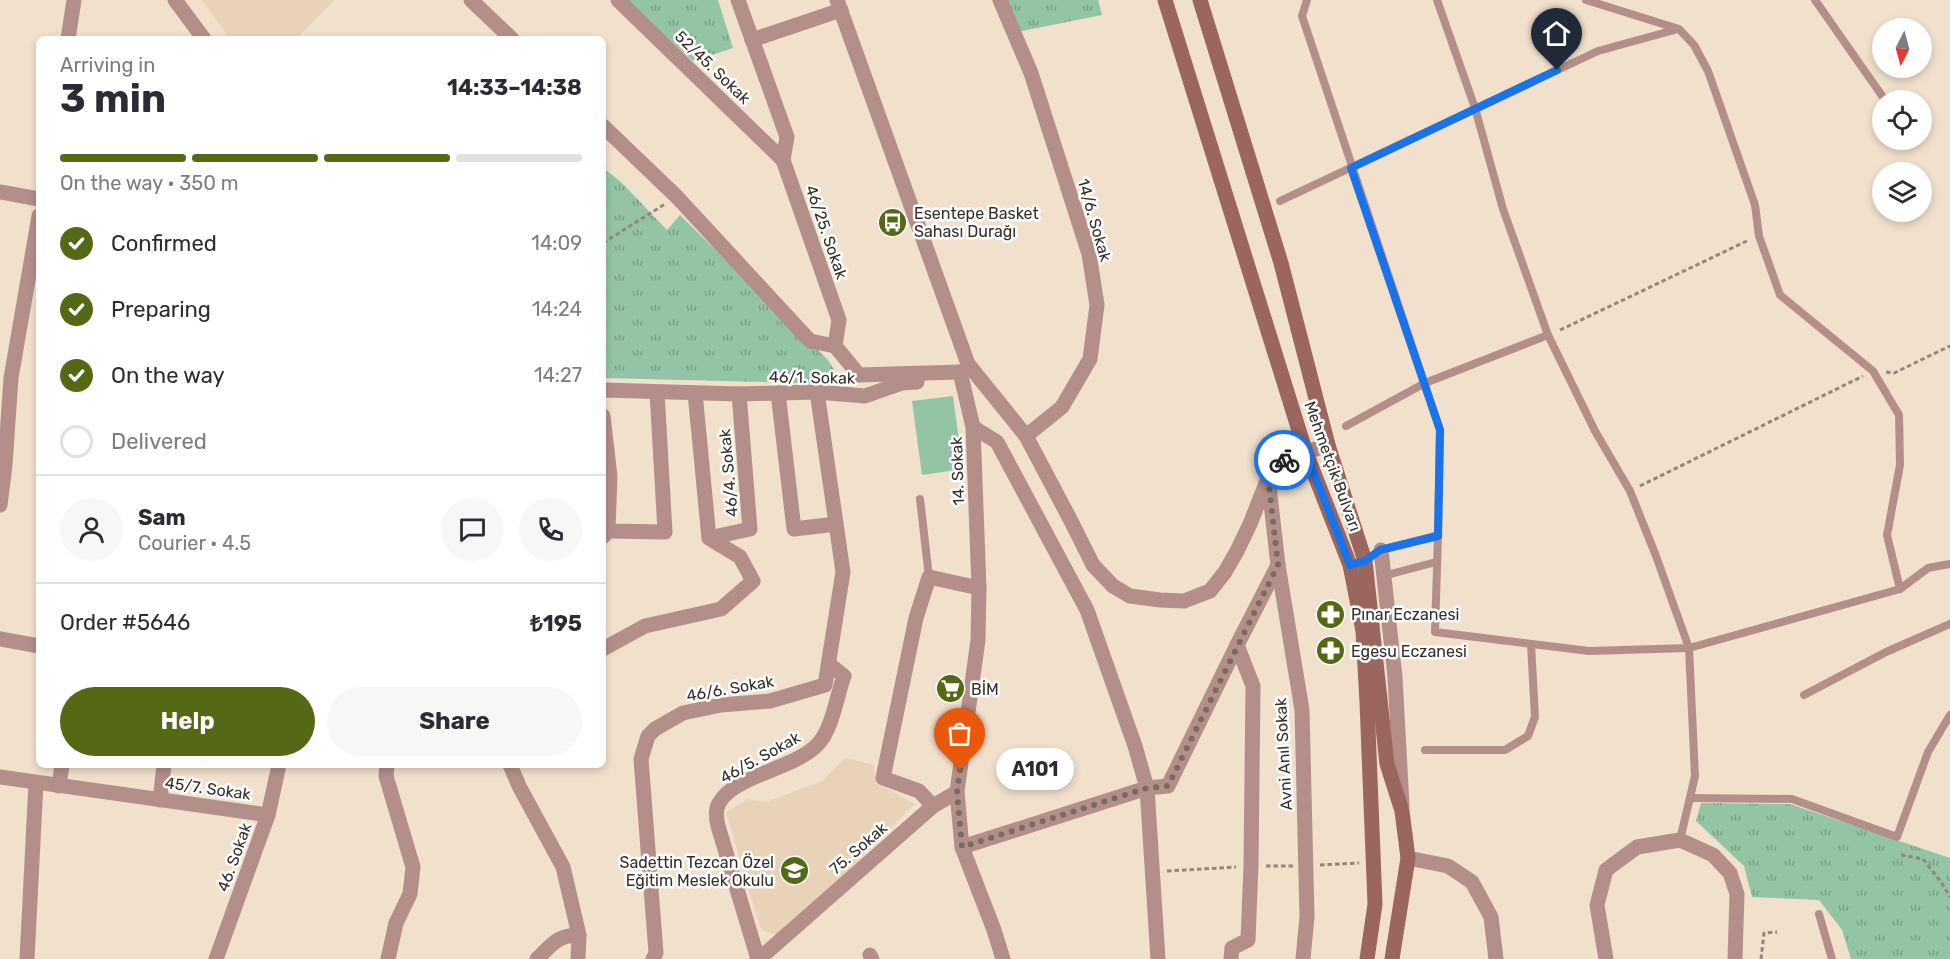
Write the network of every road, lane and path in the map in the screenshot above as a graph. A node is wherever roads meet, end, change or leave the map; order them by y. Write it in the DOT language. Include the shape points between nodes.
graph roads {
  1 [pos="74,0"];
  2 [pos="175,0"];
  3 [pos="471,0"];
  4 [pos="618,0"];
  5 [pos="738,0"];
  6 [pos="999,0"];
  7 [pos="1165,0"];
  8 [pos="1200,0"];
  9 [pos="1307,0"];
  10 [pos="1437,0"];
  11 [pos="1586,0"];
  12 [pos="1815,0"];
  13 [pos="839,5"];
  14 [pos="1679,29"];
  15 [pos="68,36"];
  16 [pos="196,36"];
  17 [pos="509,36"];
  18 [pos="752,40"];
  19 [pos="1878,90"];
  20 [pos="1475,108"];
  21 [pos="606,129"];
  22 [pos="783,160"];
  23 [pos="1351,168"];
  24 [pos="0,192"];
  25 [pos="677,197"];
  26 [pos="36,198"];
  27 [pos="1280,201"];
  28 [pos="36,233"];
  29 [pos="1759,236"];
  30 [pos="606,241"];
  31 [pos="1548,335"];
  32 [pos="835,346"];
  33 [pos="1950,346"];
  34 [pos="1873,371"];
  35 [pos="963,372"];
  36 [pos="1425,383"];
  37 [pos="606,390"];
  38 [pos="657,392"];
  39 [pos="817,392"];
  40 [pos="695,393"];
  41 [pos="778,393"];
  42 [pos="739,394"];
  43 [pos="1346,426"];
  44 [pos="974,427"];
  45 [pos="1026,436"];
  46 [pos="606,442"];
  47 [pos="1328,445"];
  48 [pos="1306,453"];
  49 [pos="1268,477"];
  50 [pos="1630,491"];
  51 [pos="920,499"];
  52 [pos="0,505"];
  53 [pos="606,519"];
  54 [pos="836,524"];
  55 [pos="606,530"];
  56 [pos="1438,536"];
  57 [pos="710,538"];
  58 [pos="1380,550"];
  59 [pos="1436,562"];
  60 [pos="1358,563"];
  61 [pos="1950,564"];
  62 [pos="1278,565"];
  63 [pos="1383,576"];
  64 [pos="930,577"];
  65 [pos="979,588"];
  66 [pos="1900,589"];
  67 [pos="1950,624"];
  68 [pos="0,639"];
  69 [pos="1531,644"];
  70 [pos="36,645"];
  71 [pos="1237,645"];
  72 [pos="606,647"];
  73 [pos="1689,648"];
  74 [pos="828,664"];
  75 [pos="1804,695"];
  76 [pos="1950,715"];
  77 [pos="1425,750"];
  78 [pos="62,768"];
  79 [pos="164,768"];
  80 [pos="278,768"];
  81 [pos="387,768"];
  82 [pos="511,768"];
  83 [pos="0,777"];
  84 [pos="36,783"];
  85 [pos="59,786"];
  86 [pos="1147,788"];
  87 [pos="957,792"];
  88 [pos="1690,798"];
  89 [pos="160,800"];
  90 [pos="933,806"];
  91 [pos="1402,811"];
  92 [pos="268,815"];
  93 [pos="1680,840"];
  94 [pos="962,847"];
  95 [pos="1901,855"];
  96 [pos="1408,858"];
  97 [pos="1950,897"];
  98 [pos="1820,914"];
  99 [pos="1776,932"];
  100 [pos="579,935"];
  101 [pos="658,957"];
  102 [pos="27,959"];
  103 [pos="216,959"];
  104 [pos="388,959"];
  105 [pos="537,959"];
  106 [pos="578,959"];
  107 [pos="758,959"];
  108 [pos="1003,959"];
  109 [pos="1158,959"];
  110 [pos="1231,959"];
  111 [pos="1303,959"];
  112 [pos="1367,959"];
  113 [pos="1392,959"];
  114 [pos="1496,959"];
  115 [pos="1606,959"];
  116 [pos="1735,959"];
  117 [pos="1761,959"];
  118 [pos="1832,959"];
  1 -- 15 [label="street"];
  2 -- 16 [label="street"];
  3 -- 17 [label="street"];
  4 -- 22 [label="street, 52/45. Sokak"];
  5 -- 18 [label="street, 46/25. Sokak"];
  6 -- 45 [label="street, 14/6. Sokak" via="1031,73 1089,254 1096,305 1090,358 1062,407"];
  7 -- 48 [label="main road, Mehmetçik Bulvarı"];
  8 -- 47 [label="main road, Mehmetçik Bulvarı" via="1281,263"];
  9 -- 23 [label="lane" via="1302,16"];
  10 -- 20 [label="lane"];
  11 -- 14 [label="lane"];
  12 -- 19 [label="lane"];
  13 -- 18 [label="street"];
  13 -- 35 [label="street, 14. Sokak"];
  14 -- 20 [label="lane" via="1598,51"];
  14 -- 29 [label="lane" via="1694,45 1708,71 1755,205"];
  18 -- 22 [label="street, 46/25. Sokak" via="787,137"];
  20 -- 23 [label="lane"];
  20 -- 31 [label="lane" via="1503,209"];
  21 -- 25 [label="street"];
  22 -- 32 [label="street, 46/25. Sokak" via="839,320"];
  23 -- 27 [label="lane"];
  23 -- 36 [label="lane"];
  24 -- 26 [label="street"];
  25 -- 30 [label="path"];
  25 -- 32 [label="street" via="810,341"];
  28 -- 52 [label="street" via="11,378"];
  29 -- 31 [label="path"];
  29 -- 34 [label="lane" via="1780,295"];
  31 -- 36 [label="lane"];
  31 -- 50 [label="lane" via="1595,431"];
  32 -- 35 [label="street" via="859,375"];
  33 -- 34 [label="path" via="1893,373"];
  34 -- 50 [label="path"];
  34 -- 66 [label="lane" via="1899,414 1900,465 1887,535"];
  35 -- 39 [label="street, 46/1. Sokak" via="902,383 865,396"];
  35 -- 44 [label="street, 14. Sokak"];
  35 -- 45 [label="street"];
  36 -- 43 [label="lane"];
  36 -- 56 [label="lane" via="1440,430"];
  37 -- 38 [label="street, 46/1. Sokak"];
  38 -- 40 [label="street, 46/1. Sokak"];
  38 -- 55 [label="street" via="665,532"];
  39 -- 41 [label="street, 46/1. Sokak"];
  39 -- 54 [label="street, 46/6. Sokak"];
  40 -- 42 [label="street, 46/1. Sokak"];
  40 -- 57 [label="street"];
  41 -- 42 [label="street, 46/1. Sokak"];
  41 -- 54 [label="street" via="794,529"];
  42 -- 57 [label="street, 46/4. Sokak" via="750,529"];
  44 -- 65 [label="street, 14. Sokak"];
  44 -- 86 [label="street" via="997,441 1087,610"];
  45 -- 49 [label="street" via="1093,565 1113,586 1130,596 1184,601 1210,591 1237,551"];
  46 -- 53 [label="street" via="610,476"];
  47 -- 48 [label="street"];
  47 -- 60 [label="main road, Mehmetçik Bulvarı"];
  48 -- 49 [label="street" via="1274,463"];
  48 -- 60 [label="main road, Mehmetçik Bulvarı"];
  49 -- 62 [label="street, Avni Anıl Sokak"];
  50 -- 73 [label="lane"];
  51 -- 64 [label="lane"];
  54 -- 74 [label="street, 46/6. Sokak" via="843,572"];
  56 -- 58 [label="lane"];
  56 -- 59 [label="lane"];
  57 -- 72 [label="street, 46/4. Sokak" via="740,557 753,581 721,609 645,626"];
  58 -- 60 [label="street"];
  58 -- 63 [label="street"];
  59 -- 63 [label="lane"];
  59 -- 69 [label="lane" via="1435,632"];
  60 -- 91 [label="main road, Mehmetçik Bulvarı" via="1387,764"];
  60 -- 112 [label="main road, Mehmetçik Bulvarı" via="1375,904"];
  61 -- 66 [label="lane" via="1928,568"];
  62 -- 71 [label="street"];
  62 -- 111 [label="street, Avni Anıl Sokak" via="1302,710 1307,917"];
  63 -- 91 [label="street" via="1395,677"];
  64 -- 65 [label="street"];
  64 -- 90 [label="street" via="916,618 883,778 919,792"];
  65 -- 87 [label="street, 14. Sokak" via="978,640"];
  66 -- 73 [label="lane"];
  67 -- 75 [label="lane"];
  68 -- 70 [label="street"];
  69 -- 73 [label="lane" via="1589,651"];
  69 -- 77 [label="lane" via="1535,717 1528,736 1505,750"];
  71 -- 86 [label="street" via="1168,786"];
  71 -- 110 [label="street" via="1253,686 1251,866 1248,940 1232,948"];
  73 -- 88 [label="lane" via="1695,776"];
  74 -- 101 [label="street, 46/6. Sokak" via="825,684 770,701 683,713 648,735 641,759"];
  74 -- 107 [label="street, 46/5. Sokak" via="844,676 818,744 807,754 737,787 717,808 718,826"];
  76 -- 88 [label="lane" via="1928,752 1897,837 1792,799"];
  78 -- 85 [label="street"];
  79 -- 89 [label="street"];
  80 -- 92 [label="street, 46. Sokak"];
  81 -- 104 [label="street" via="413,867 410,894 396,923"];
  82 -- 100 [label="street" via="563,867"];
  83 -- 84 [label="street, 45/7. Sokak"];
  84 -- 85 [label="street, 45/7. Sokak"];
  84 -- 102 [label="street"];
  85 -- 89 [label="street, 45/7. Sokak"];
  86 -- 94 [label="street"];
  86 -- 109 [label="street"];
  87 -- 90 [label="street, 75. Sokak"];
  87 -- 94 [label="street, 14. Sokak"];
  88 -- 93 [label="lane"];
  89 -- 92 [label="street, 45/7. Sokak"];
  90 -- 107 [label="street, 75. Sokak"];
  91 -- 96 [label="main road, Mehmetçik Bulvarı"];
  92 -- 103 [label="street, 46. Sokak"];
  93 -- 115 [label="street" via="1637,847 1606,870 1597,905"];
  93 -- 116 [label="street" via="1713,855 1731,873 1737,894"];
  94 -- 108 [label="street, 14. Sokak"];
  95 -- 97 [label="path" via="1923,860"];
  96 -- 113 [label="main road, Mehmetçik Bulvarı"];
  96 -- 114 [label="street" via="1448,866 1472,882 1491,917"];
  98 -- 118 [label="lane"];
  99 -- 117 [label="path" via="1764,933"];
  100 -- 105 [label="street" via="558,939"];
  100 -- 106 [label="street"];
}
